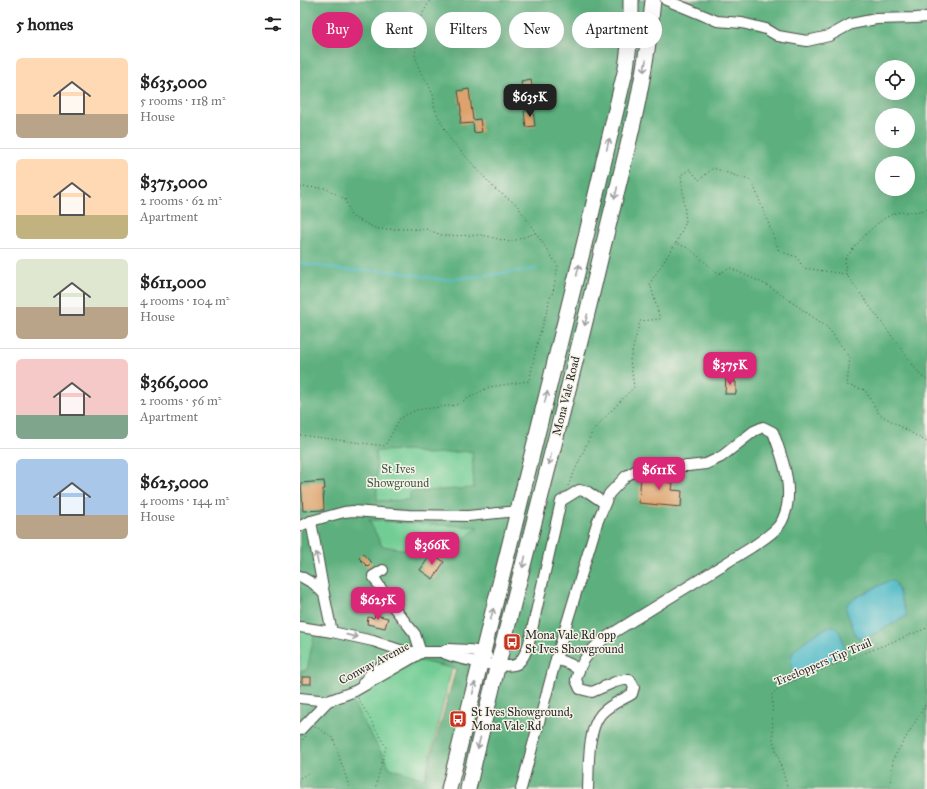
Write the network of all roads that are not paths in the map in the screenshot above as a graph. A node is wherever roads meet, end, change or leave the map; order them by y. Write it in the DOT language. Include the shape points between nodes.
graph roads {
  1 [pos="631,0"];
  2 [pos="653,0"];
  3 [pos="666,0"];
  4 [pos="927,16"];
  5 [pos="604,503"];
  6 [pos="518,511"];
  7 [pos="311,521"];
  8 [pos="300,526"];
  9 [pos="383,570"];
  10 [pos="300,576"];
  11 [pos="324,594"];
  12 [pos="300,626"];
  13 [pos="332,632"];
  14 [pos="406,652"];
  15 [pos="421,653"];
  16 [pos="481,657"];
  17 [pos="556,659"];
  18 [pos="498,664"];
  19 [pos="578,670"];
  20 [pos="357,689"];
  21 [pos="300,698"];
  22 [pos="328,701"];
  23 [pos="300,730"];
  24 [pos="449,789"];
  25 [pos="468,789"];
  26 [pos="521,789"];
  27 [pos="588,789"];
  6 -- 1 [label="highway, Mona Vale Road, one-way" via="626,68 631,30"];
  2 -- 18 [label="highway, Mona Vale Road, one-way" via="646,67 589,307"];
  3 -- 4 [label="street" via="717,21 742,23 766,29 778,36 807,41 829,36 851,24 876,19"];
  5 -- 17 [label="street"];
  5 -- 18 [label="street" via="588,492 579,490 561,501 530,643 523,658 516,664"];
  5 -- 19 [label="street" via="619,482 635,470 644,466 706,464 721,457 763,427 773,432 787,479 788,502 782,522 769,535 608,636 594,646"];
  6 -- 7 [label="street" via="468,516 353,511"];
  16 -- 6 [label="highway, Mona Vale Road, one-way"];
  7 -- 8 [label="street"];
  11 -- 7 [label="street, one-way"];
  9 -- 15 [label="street" via="374,576 391,604 415,634"];
  10 -- 11 [label="street"];
  11 -- 13 [label="street"];
  12 -- 13 [label="street, Conway Avenue"];
  13 -- 14 [label="street, Conway Avenue, one-way" via="374,641"];
  14 -- 15 [label="street, Conway Avenue"];
  14 -- 20 [label="street" via="372,672"];
  15 -- 16 [label="street" via="442,652 448,656"];
  15 -- 20 [label="street, Conway Avenue"];
  16 -- 18 [label="street"];
  24 -- 16 [label="highway, Mona Vale Road, one-way"];
  17 -- 19 [label="street"];
  17 -- 26 [label="street"];
  18 -- 25 [label="highway, Mona Vale Road, one-way"];
  19 -- 27 [label="street" via="576,680 580,689 592,692 624,680 630,680 634,687 632,694 601,714 594,726"];
  20 -- 22 [label="street, Conway Avenue"];
  21 -- 22 [label="street"];
  22 -- 23 [label="street, Conway Avenue"];
}
